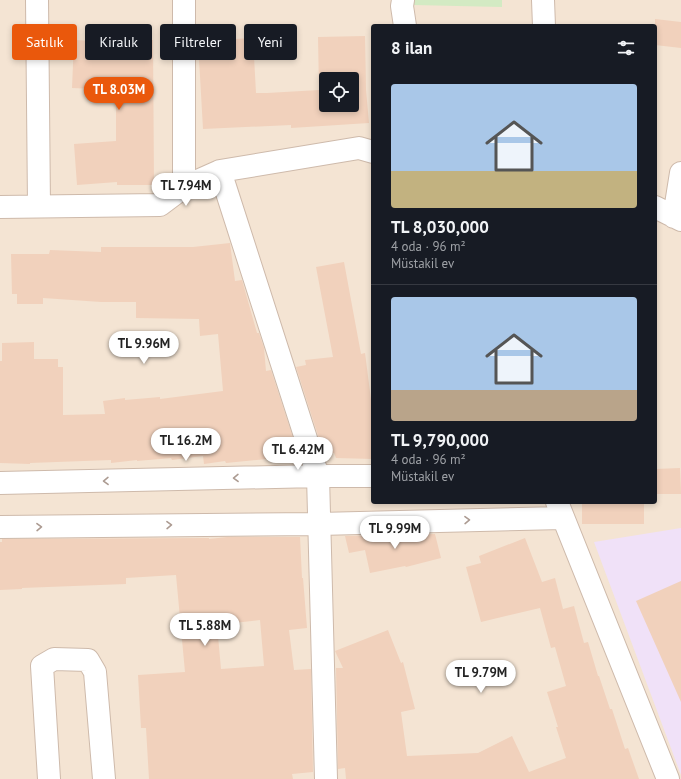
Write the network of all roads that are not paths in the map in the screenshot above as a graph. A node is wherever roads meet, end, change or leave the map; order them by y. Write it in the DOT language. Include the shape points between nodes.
graph roads {
  1 [pos="37,0"];
  2 [pos="184,0"];
  3 [pos="403,0"];
  4 [pos="543,0"];
  5 [pos="405,24"];
  6 [pos="544,24"];
  7 [pos="371,151"];
  8 [pos="220,171"];
  9 [pos="681,173"];
  10 [pos="184,187"];
  11 [pos="40,206"];
  12 [pos="0,207"];
  13 [pos="670,215"];
  14 [pos="318,476"];
  15 [pos="371,476"];
  16 [pos="0,483"];
  17 [pos="560,510"];
  18 [pos="319,524"];
  19 [pos="0,527"];
  20 [pos="48,779"];
  21 [pos="104,779"];
  22 [pos="326,779"];
  23 [pos="668,779"];
  1 -- 11 [label="street"];
  2 -- 10 [label="street"];
  3 -- 5 [label="street"];
  4 -- 6 [label="street"];
  7 -- 8 [label="street" via="359,148"];
  8 -- 10 [label="street"];
  8 -- 14 [label="street"];
  9 -- 13 [label="street"];
  10 -- 11 [label="street" via="160,205"];
  11 -- 12 [label="street"];
  14 -- 15 [label="street"];
  14 -- 16 [label="street, one-way"];
  14 -- 18 [label="street"];
  18 -- 17 [label="street, one-way"];
  17 -- 23 [label="street"];
  19 -- 18 [label="street, one-way"];
  18 -- 22 [label="street"];
  20 -- 21 [label="street" via="42,666 54,659 88,660 95,672"];
}
